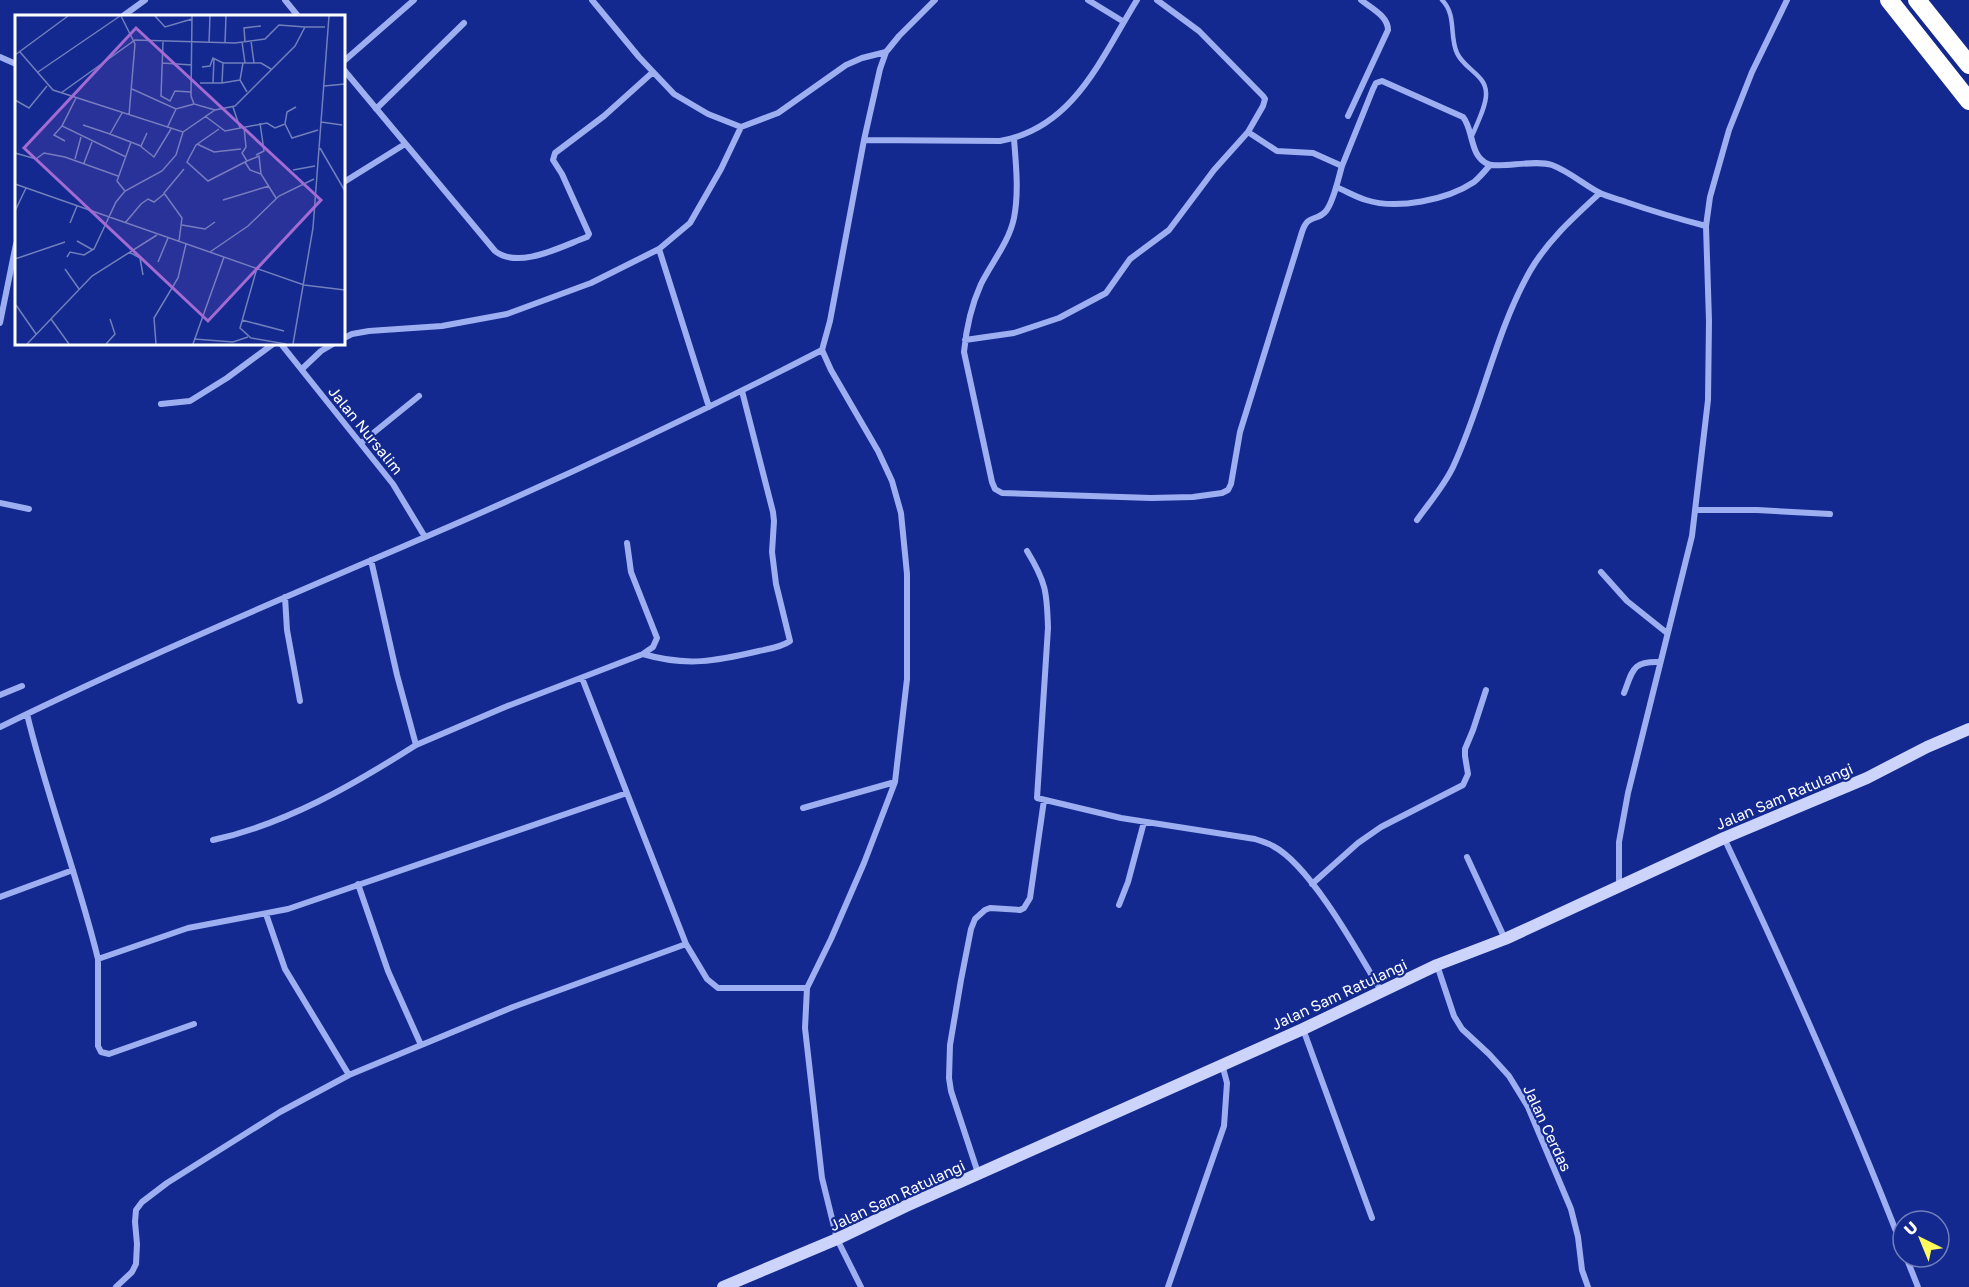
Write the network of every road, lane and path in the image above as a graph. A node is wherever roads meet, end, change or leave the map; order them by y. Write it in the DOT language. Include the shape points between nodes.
graph roads {
  1 [pos="145,0"];
  2 [pos="285,0"];
  3 [pos="414,0"];
  4 [pos="592,0"];
  5 [pos="935,0"];
  6 [pos="1088,0"];
  7 [pos="1137,0"];
  8 [pos="1157,0"];
  9 [pos="1361,0"];
  10 [pos="1442,0"];
  11 [pos="1786,0"];
  12 [pos="1889,0"];
  13 [pos="1917,0"];
  14 [pos="124,15"];
  15 [pos="297,15"];
  16 [pos="1124,22"];
  17 [pos="464,23"];
  18 [pos="886,52"];
  19 [pos="0,57"];
  20 [pos="345,60"];
  21 [pos="15,63"];
  22 [pos="1969,65"];
  23 [pos="653,72"];
  24 [pos="1366,77"];
  25 [pos="346,78"];
  26 [pos="1376,83"];
  27 [pos="1969,101"];
  28 [pos="376,109"];
  29 [pos="1348,116"];
  30 [pos="741,127"];
  31 [pos="1248,132"];
  32 [pos="1472,138"];
  33 [pos="1014,139"];
  34 [pos="864,140"];
  35 [pos="405,144"];
  36 [pos="1490,165"];
  37 [pos="1342,166"];
  38 [pos="345,181"];
  39 [pos="1336,187"];
  40 [pos="1600,193"];
  41 [pos="1706,226"];
  42 [pos="15,249"];
  43 [pos="659,249"];
  44 [pos="0,323"];
  45 [pos="345,337"];
  46 [pos="965,340"];
  47 [pos="272,345"];
  48 [pos="282,345"];
  49 [pos="331,345"];
  50 [pos="822,350"];
  51 [pos="302,369"];
  52 [pos="742,391"];
  53 [pos="419,396"];
  54 [pos="161,404"];
  55 [pos="709,407"];
  56 [pos="361,443"];
  57 [pos="0,503"];
  58 [pos="28,509"];
  59 [pos="1695,510"];
  60 [pos="1830,514"];
  61 [pos="1417,520"];
  62 [pos="425,537"];
  63 [pos="627,543"];
  64 [pos="1027,551"];
  65 [pos="371,560"];
  66 [pos="1601,572"];
  67 [pos="285,597"];
  68 [pos="1667,633"];
  69 [pos="643,654"];
  70 [pos="1660,662"];
  71 [pos="582,678"];
  72 [pos="22,686"];
  73 [pos="1486,690"];
  74 [pos="1624,693"];
  75 [pos="0,695"];
  76 [pos="300,701"];
  77 [pos="27,714"];
  78 [pos="0,728"];
  79 [pos="1969,730"];
  80 [pos="416,745"];
  81 [pos="895,782"];
  82 [pos="627,793"];
  83 [pos="1044,800"];
  84 [pos="803,808"];
  85 [pos="1144,822"];
  86 [pos="1724,838"];
  87 [pos="213,840"];
  88 [pos="1467,857"];
  89 [pos="73,870"];
  90 [pos="358,884"];
  91 [pos="1312,884"];
  92 [pos="1619,888"];
  93 [pos="0,897"];
  94 [pos="1119,905"];
  95 [pos="266,914"];
  96 [pos="1505,939"];
  97 [pos="686,944"];
  98 [pos="98,959"];
  99 [pos="1437,964"];
  100 [pos="807,988"];
  101 [pos="1381,991"];
  102 [pos="194,1024"];
  103 [pos="1303,1029"];
  104 [pos="421,1045"];
  105 [pos="1222,1064"];
  106 [pos="349,1075"];
  107 [pos="978,1173"];
  108 [pos="1372,1218"];
  109 [pos="1891,1218"];
  110 [pos="837,1239"];
  111 [pos="1911,1269"];
  112 [pos="116,1287"];
  113 [pos="723,1287"];
  114 [pos="861,1287"];
  115 [pos="1168,1287"];
  116 [pos="1588,1287"];
  117 [pos="1918,1287"];
  1 -- 14 [label="street"];
  2 -- 15 [label="street"];
  3 -- 20 [label="street"];
  4 -- 23 [label="street"];
  5 -- 18 [label="street"];
  6 -- 16 [label="street"];
  7 -- 16 [label="street"];
  8 -- 31 [label="street" via="1199,31 1263,96 1263,106"];
  9 -- 24 [label="street" via="1385,19 1388,27"];
  10 -- 32 [label="lane" via="1450,12 1456,52 1481,78 1486,92"];
  11 -- 41 [label="street" via="1730,130"];
  12 -- 27 [label="highway"];
  13 -- 22 [label="highway"];
  16 -- 33 [label="street" via="1075,98 1053,118"];
  17 -- 28 [label="street"];
  18 -- 30 [label="street" via="846,66 778,113"];
  18 -- 34 [label="street"];
  19 -- 21 [label="street"];
  23 -- 30 [label="street" via="674,94"];
  23 -- 35 [label="street" via="555,153 553,160 589,234 549,251 522,258 510,258 495,251"];
  24 -- 26 [label="street"];
  24 -- 29 [label="street"];
  25 -- 28 [label="street"];
  26 -- 32 [label="street" via="1384,82 1460,115"];
  26 -- 37 [label="street"];
  28 -- 35 [label="street"];
  30 -- 43 [label="street" via="690,223"];
  31 -- 37 [label="street" via="1277,151 1313,153"];
  31 -- 46 [label="street" via="1169,230 1130,259 1106,293 1059,318 1014,333"];
  32 -- 36 [label="street" via="1479,157"];
  33 -- 34 [label="street"];
  33 -- 46 [label="street" via="1014,216 1002,248 981,284"];
  34 -- 50 [label="street"];
  35 -- 38 [label="street"];
  36 -- 39 [label="street" via="1476,180 1451,194 1410,203 1367,201"];
  36 -- 40 [label="street" via="1550,164"];
  37 -- 39 [label="street"];
  39 -- 46 [label="street" via="1326,211 1304,224 1240,432 1227,491 1150,498 998,492 992,482 966,364"];
  40 -- 41 [label="street"];
  40 -- 61 [label="street" via="1560,230 1531,269 1513,304 1452,468"];
  41 -- 59 [label="street" via="1708,400"];
  42 -- 44 [label="street"];
  43 -- 45 [label="street" via="591,283 507,314"];
  43 -- 55 [label="street"];
  47 -- 54 [label="street" via="190,401"];
  48 -- 51 [label="street, Jalan Nursalim"];
  49 -- 51 [label="street"];
  50 -- 52 [label="street"];
  50 -- 81 [label="street" via="878,451 901,513 908,574 907,678"];
  51 -- 56 [label="street, Jalan Nursalim"];
  52 -- 55 [label="street"];
  52 -- 69 [label="street" via="773,512 776,584 790,641 710,661 667,661"];
  53 -- 56 [label="street"];
  55 -- 62 [label="street"];
  56 -- 62 [label="street, Jalan Nursalim" via="393,484"];
  57 -- 58 [label="street"];
  59 -- 60 [label="street"];
  59 -- 68 [label="street"];
  62 -- 65 [label="street"];
  63 -- 69 [label="street" via="632,572 657,638 654,647"];
  64 -- 83 [label="street" via="1041,575 1048,601 1037,798"];
  65 -- 67 [label="street"];
  65 -- 80 [label="street"];
  66 -- 68 [label="street" via="1627,601"];
  67 -- 76 [label="street"];
  67 -- 77 [label="street"];
  68 -- 70 [label="street"];
  69 -- 71 [label="street"];
  70 -- 74 [label="street" via="1638,665"];
  70 -- 92 [label="street" via="1619,842"];
  71 -- 80 [label="street"];
  71 -- 82 [label="street"];
  72 -- 75 [label="street"];
  73 -- 91 [label="street" via="1465,749 1468,774 1463,785 1381,827"];
  77 -- 78 [label="street"];
  77 -- 89 [label="street"];
  79 -- 86 [label="street, Jalan Sam Ratulangi"];
  80 -- 87 [label="street" via="320,800 243,834"];
  81 -- 84 [label="street"];
  81 -- 100 [label="street" via="864,863"];
  82 -- 90 [label="street"];
  82 -- 97 [label="street"];
  83 -- 85 [label="street"];
  83 -- 107 [label="street" via="1030,898 1020,910 990,908 978,916 971,929 959,991 949,1077"];
  85 -- 91 [label="street" via="1255,839 1274,846"];
  85 -- 94 [label="street"];
  86 -- 92 [label="street, Jalan Sam Ratulangi"];
  86 -- 109 [label="street" via="1810,1026"];
  88 -- 96 [label="street"];
  89 -- 93 [label="street"];
  89 -- 98 [label="street"];
  90 -- 95 [label="street"];
  90 -- 104 [label="street" via="388,971"];
  91 -- 101 [label="street"];
  92 -- 96 [label="street, Jalan Sam Ratulangi"];
  95 -- 98 [label="street" via="189,928"];
  95 -- 106 [label="street" via="285,969"];
  96 -- 99 [label="street, Jalan Sam Ratulangi"];
  97 -- 100 [label="street" via="707,979 718,987"];
  97 -- 104 [label="street"];
  98 -- 102 [label="street" via="101,1052 109,1054"];
  99 -- 101 [label="street, Jalan Sam Ratulangi"];
  99 -- 116 [label="street, Jalan Cerdas" via="1462,1029 1509,1076 1528,1107 1571,1209"];
  100 -- 110 [label="street" via="805,1028 819,1157"];
  101 -- 103 [label="street, Jalan Sam Ratulangi"];
  103 -- 105 [label="street, Jalan Sam Ratulangi"];
  103 -- 108 [label="street"];
  104 -- 106 [label="street"];
  105 -- 107 [label="street, Jalan Sam Ratulangi"];
  105 -- 115 [label="street" via="1227,1083 1224,1126"];
  106 -- 112 [label="street" via="280,1112 147,1197 135,1215 136,1264"];
  107 -- 110 [label="street, Jalan Sam Ratulangi"];
  110 -- 113 [label="street, Jalan Sam Ratulangi"];
  110 -- 114 [label="street"];
  111 -- 117 [label="street"];
}
